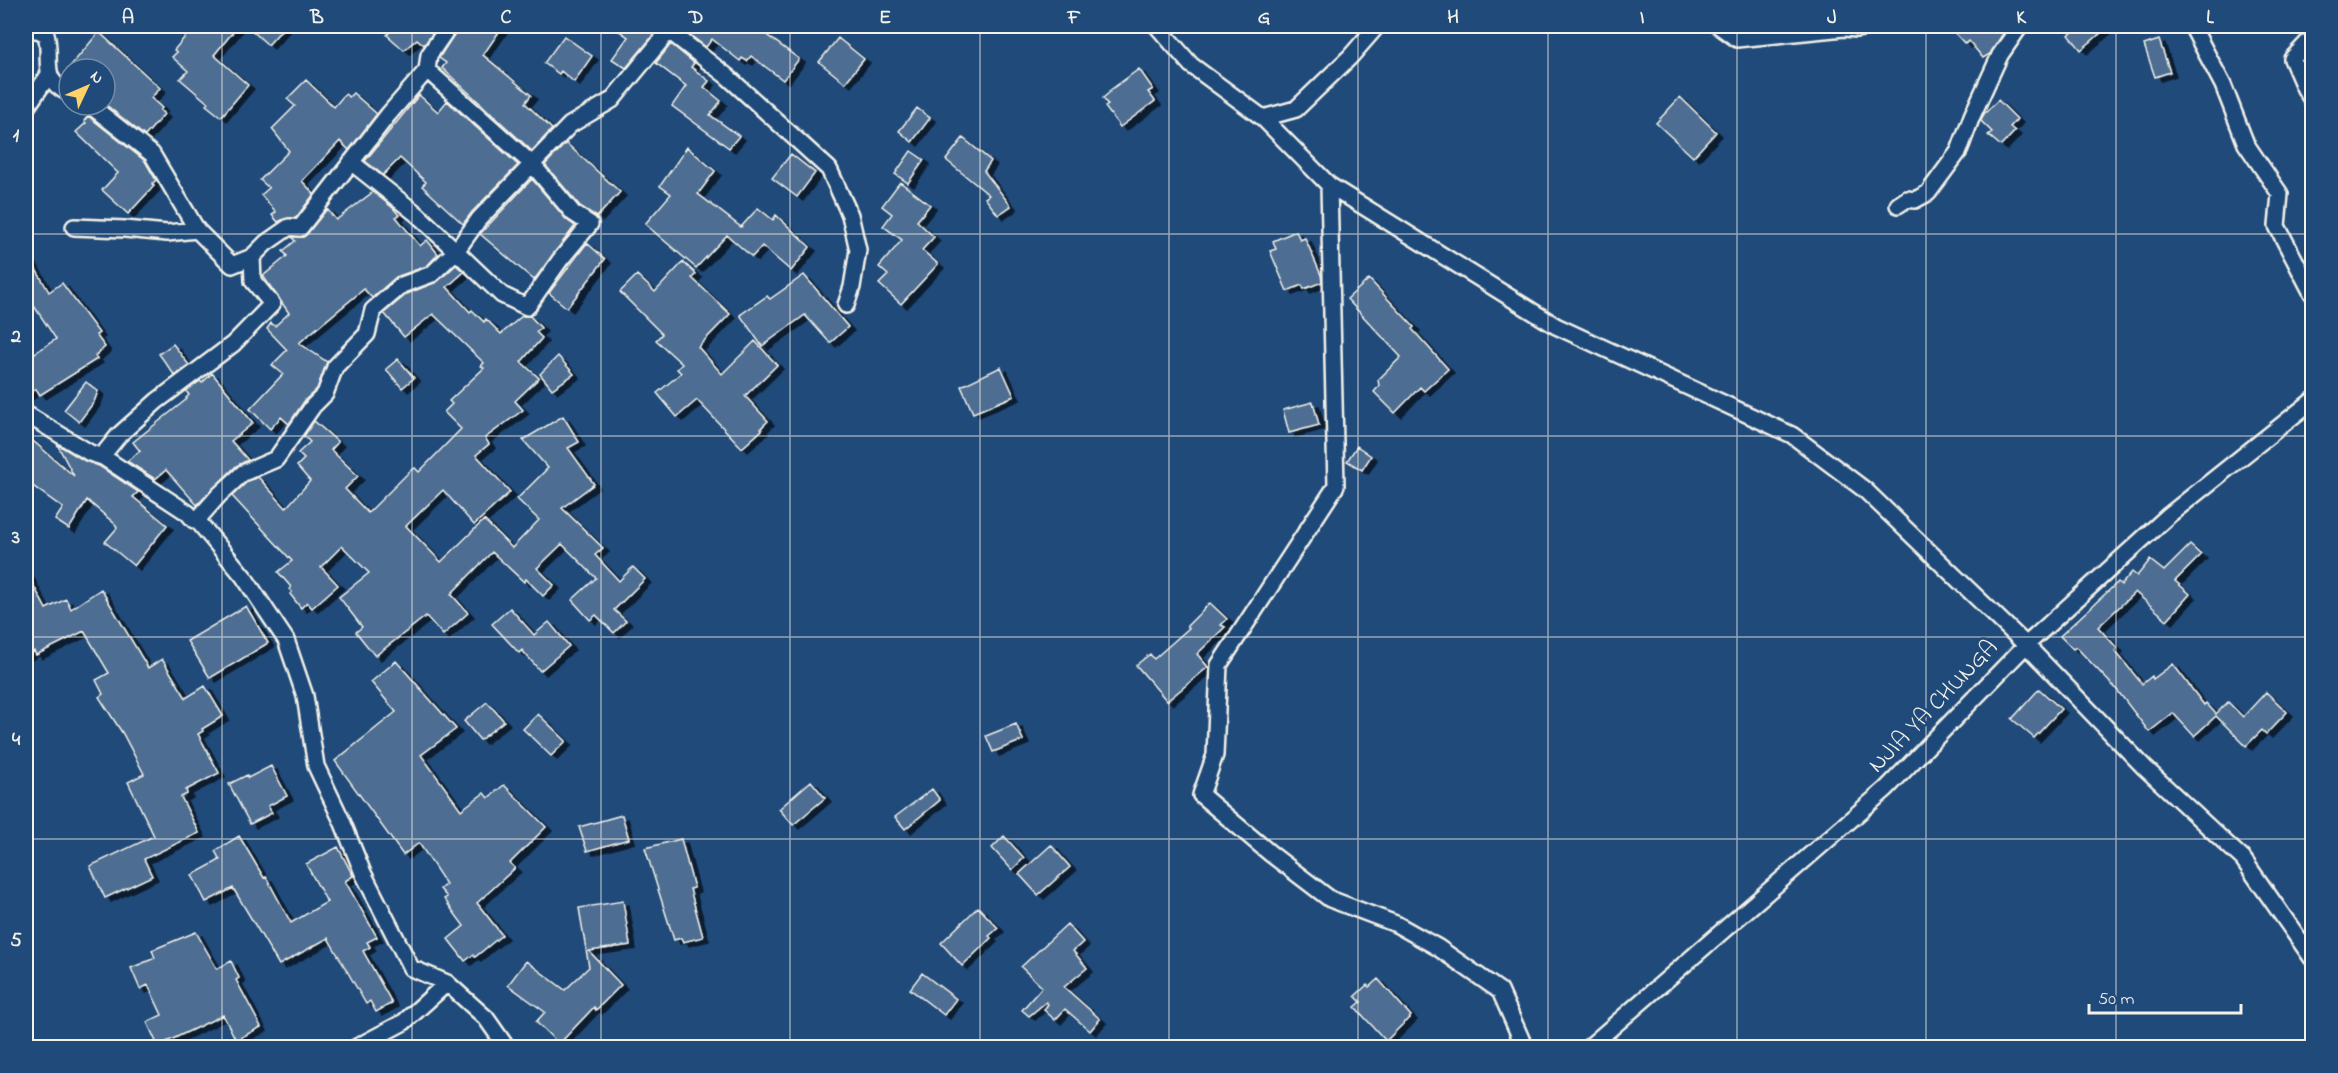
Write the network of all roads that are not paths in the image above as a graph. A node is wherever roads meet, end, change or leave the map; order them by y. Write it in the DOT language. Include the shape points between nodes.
graph roads {
  1 [pos="449,26"];
  2 [pos="1157,26"];
  3 [pos="1377,26"];
  4 [pos="1719,26"];
  5 [pos="1873,26"];
  6 [pos="2020,26"];
  7 [pos="2192,26"];
  8 [pos="668,27"];
  9 [pos="26,30"];
  10 [pos="2313,38"];
  11 [pos="428,70"];
  12 [pos="48,76"];
  13 [pos="57,88"];
  14 [pos="2313,100"];
  15 [pos="26,108"];
  16 [pos="105,117"];
  17 [pos="1263,118"];
  18 [pos="351,162"];
  19 [pos="532,165"];
  20 [pos="1329,185"];
  21 [pos="1898,205"];
  22 [pos="74,227"];
  23 [pos="197,230"];
  24 [pos="457,250"];
  25 [pos="252,257"];
  26 [pos="2313,293"];
  27 [pos="846,304"];
  28 [pos="2313,401"];
  29 [pos="26,414"];
  30 [pos="103,457"];
  31 [pos="197,520"];
  32 [pos="2026,645"];
  33 [pos="2313,958"];
  34 [pos="447,983"];
  35 [pos="355,1047"];
  36 [pos="507,1047"];
  37 [pos="1525,1047"];
  38 [pos="1588,1047"];
  1 -- 11 [label="street" via="429,55"];
  2 -- 17 [label="street" via="1191,65"];
  3 -- 17 [label="street" via="1296,109"];
  4 -- 5 [label="street" via="1737,39"];
  6 -- 21 [label="street" via="2000,55 1959,151 1928,193"];
  7 -- 26 [label="street" via="2246,144 2280,194 2277,226"];
  8 -- 19 [label="street" via="612,100 570,125"];
  8 -- 27 [label="street" via="829,169 850,215 858,250"];
  9 -- 12 [label="street" via="46,34"];
  10 -- 14 [label="street" via="2292,59"];
  11 -- 18 [label="street"];
  11 -- 19 [label="street"];
  12 -- 13 [label="street"];
  12 -- 15 [label="street"];
  16 -- 23 [label="street" via="152,154"];
  17 -- 20 [label="street"];
  18 -- 24 [label="street"];
  18 -- 25 [label="street" via="300,228 289,227"];
  19 -- 24 [label="street" via="479,219"];
  19 -- 24 [label="street" via="573,213 590,224 528,307 502,295"];
  20 -- 32 [label="street" via="1556,326 1792,435 1865,490"];
  20 -- 37 [label="street" via="1336,486 1219,665 1215,755 1201,795 1330,899 1396,924 1500,991"];
  22 -- 23 [label="street" via="167,233"];
  23 -- 25 [label="street" via="232,265"];
  24 -- 31 [label="street" via="432,274 402,285 373,310 367,334 335,367 325,394 276,459 243,473"];
  25 -- 30 [label="street" via="253,280 272,304 233,344 119,435"];
  28 -- 32 [label="street, NJIA YA CHUNGA" via="2169,515"];
  29 -- 30 [label="street"];
  30 -- 31 [label="street"];
  31 -- 34 [label="street" via="244,577 286,640 305,696 316,766 363,873 411,968"];
  32 -- 33 [label="street" via="2145,768 2243,859"];
  32 -- 38 [label="street, NJIA YA CHUNGA" via="1886,789"];
  34 -- 35 [label="street" via="404,1022"];
  34 -- 36 [label="street" via="486,1018"];
}
